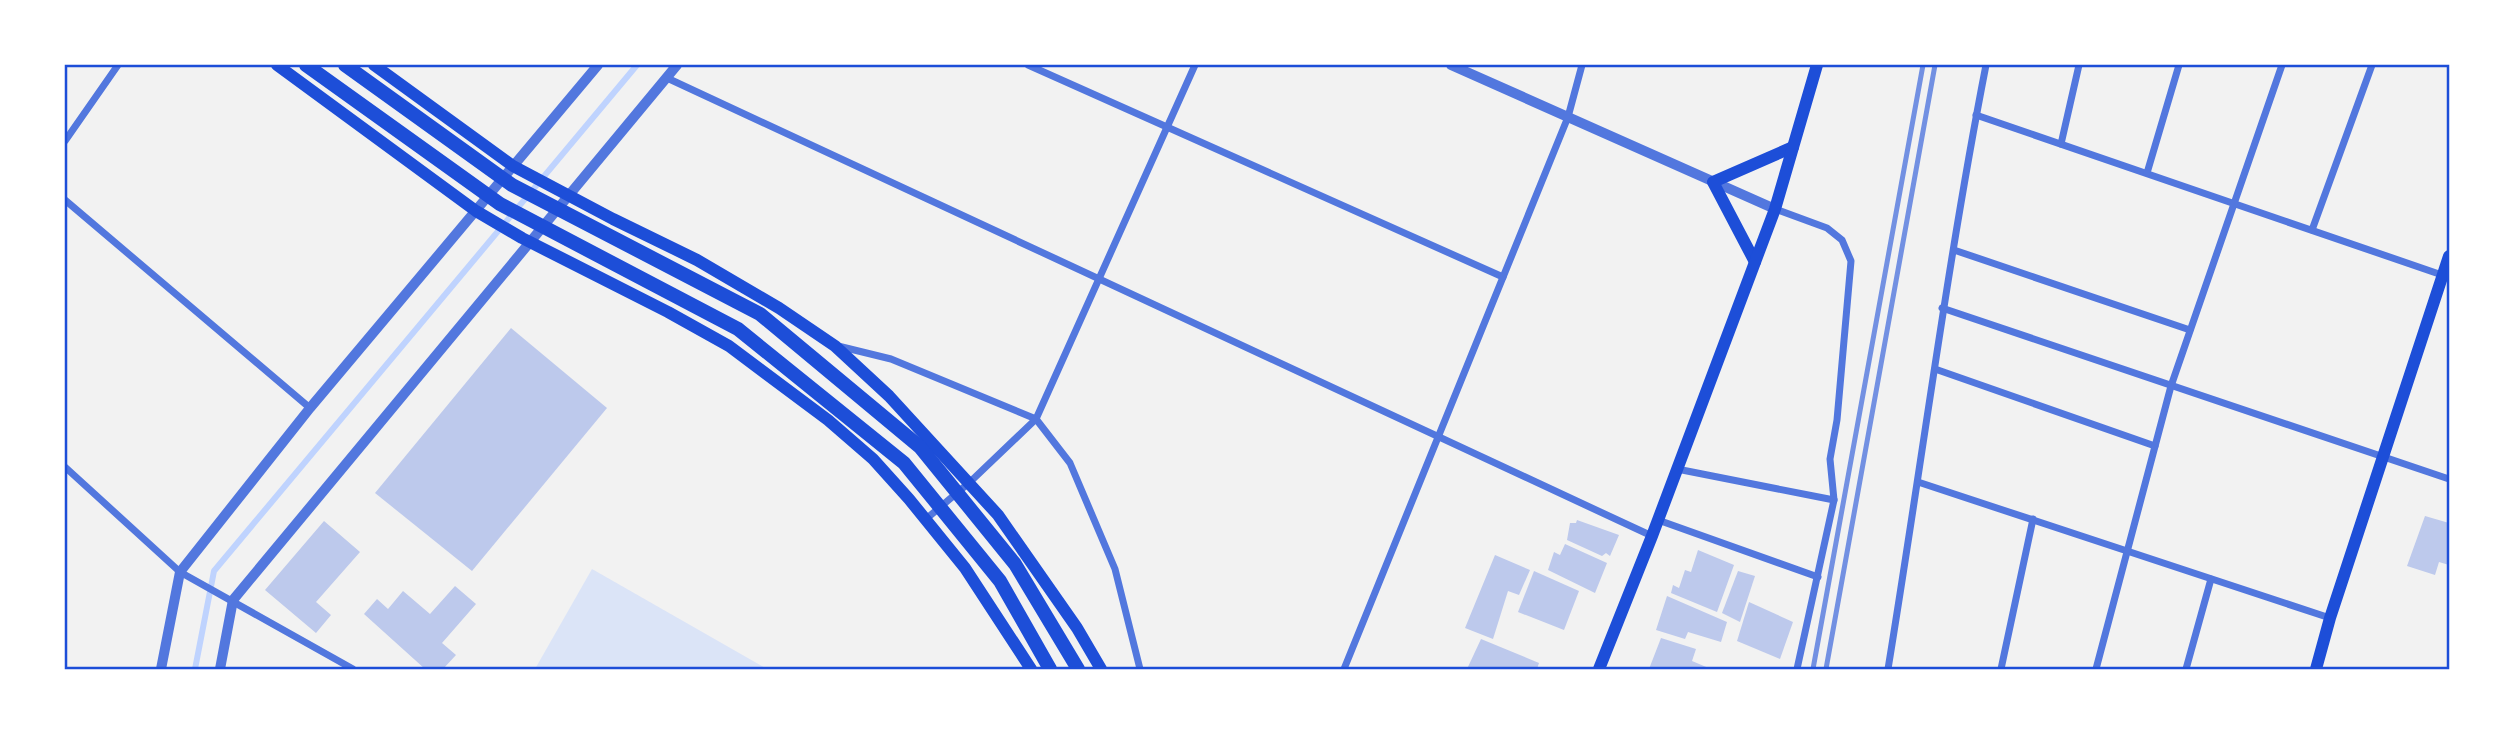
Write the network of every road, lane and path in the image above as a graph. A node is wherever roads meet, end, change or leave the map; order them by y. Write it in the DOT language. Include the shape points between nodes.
graph roads {
  1 [pos="118,65"];
  2 [pos="276,65"];
  3 [pos="306,65"];
  4 [pos="345,65"];
  5 [pos="374,65"];
  6 [pos="598,65"];
  7 [pos="677,65"];
  8 [pos="1028,65"];
  9 [pos="1195,65"];
  10 [pos="1451,65"];
  11 [pos="1582,65"];
  12 [pos="1817,65"];
  13 [pos="1986,65"];
  14 [pos="2079,65"];
  15 [pos="2179,65"];
  16 [pos="2282,65"];
  17 [pos="2372,65"];
  18 [pos="667,78"];
  19 [pos="1976,115"];
  20 [pos="1568,117"];
  21 [pos="1167,127"];
  22 [pos="65,141"];
  23 [pos="2061,144"];
  24 [pos="1793,147"];
  25 [pos="513,166"];
  26 [pos="2147,173"];
  27 [pos="1713,182"];
  28 [pos="568,196"];
  29 [pos="65,200"];
  30 [pos="2234,204"];
  31 [pos="1775,209"];
  32 [pos="475,211"];
  33 [pos="2312,230"];
  34 [pos="530,242"];
  35 [pos="1954,250"];
  36 [pos="2449,256"];
  37 [pos="1755,262"];
  38 [pos="2442,275"];
  39 [pos="1503,277"];
  40 [pos="1099,279"];
  41 [pos="1942,309"];
  42 [pos="2190,330"];
  43 [pos="835,346"];
  44 [pos="1935,369"];
  45 [pos="2171,386"];
  46 [pos="310,408"];
  47 [pos="1036,419"];
  48 [pos="1438,436"];
  49 [pos="2155,446"];
  50 [pos="2382,457"];
  51 [pos="65,467"];
  52 [pos="1678,469"];
  53 [pos="2449,479"];
  54 [pos="970,482"];
  55 [pos="1918,482"];
  56 [pos="1834,500"];
  57 [pos="926,519"];
  58 [pos="2032,519"];
  59 [pos="1658,520"];
  60 [pos="1652,536"];
  61 [pos="2127,550"];
  62 [pos="180,572"];
  63 [pos="1818,578"];
  64 [pos="2211,579"];
  65 [pos="233,600"];
  66 [pos="2330,618"];
  67 [pos="161,669"];
  68 [pos="220,669"];
  69 [pos="353,669"];
  70 [pos="1031,669"];
  71 [pos="1050,669"];
  72 [pos="1078,669"];
  73 [pos="1101,669"];
  74 [pos="1140,669"];
  75 [pos="1344,669"];
  76 [pos="1599,669"];
  77 [pos="1797,669"];
  78 [pos="1888,669"];
  79 [pos="2001,669"];
  80 [pos="2096,669"];
  81 [pos="2186,669"];
  82 [pos="2316,669"];
  1 -- 22 [label="street"];
  2 -- 32 [label="main road"];
  3 -- 71 [label="highway" via="500,204 738,329 904,463 1000,581"];
  4 -- 72 [label="highway" via="512,185 760,314 920,447 1015,564"];
  5 -- 25 [label="main road"];
  6 -- 25 [label="street"];
  7 -- 18 [label="street"];
  8 -- 21 [label="street"];
  9 -- 21 [label="street"];
  10 -- 20 [label="street"];
  11 -- 20 [label="street"];
  12 -- 24 [label="main road"];
  13 -- 19 [label="street"];
  14 -- 23 [label="street"];
  15 -- 26 [label="street"];
  16 -- 30 [label="street"];
  17 -- 33 [label="street"];
  18 -- 28 [label="street"];
  18 -- 40 [label="street"];
  19 -- 23 [label="street"];
  19 -- 35 [label="street"];
  20 -- 27 [label="street"];
  20 -- 39 [label="street"];
  21 -- 39 [label="street"];
  21 -- 40 [label="street"];
  23 -- 26 [label="street"];
  24 -- 27 [label="main road"];
  24 -- 31 [label="main road"];
  25 -- 28 [label="main road"];
  25 -- 32 [label="street"];
  26 -- 30 [label="street"];
  27 -- 31 [label="street"];
  27 -- 37 [label="main road"];
  28 -- 34 [label="street"];
  28 -- 43 [label="main road" via="697,260"];
  29 -- 46 [label="street"];
  30 -- 33 [label="street"];
  30 -- 42 [label="street"];
  31 -- 37 [label="main road"];
  31 -- 56 [label="street" via="1827,228 1842,240 1851,261 1830,459"];
  32 -- 34 [label="main road"];
  32 -- 46 [label="street"];
  33 -- 38 [label="street"];
  34 -- 57 [label="main road" via="729,346 855,443"];
  34 -- 65 [label="street"];
  35 -- 41 [label="street"];
  35 -- 42 [label="street"];
  36 -- 38 [label="main road"];
  37 -- 52 [label="main road"];
  38 -- 50 [label="main road"];
  39 -- 48 [label="street"];
  40 -- 47 [label="street"];
  40 -- 48 [label="street"];
  41 -- 44 [label="street"];
  41 -- 45 [label="street"];
  42 -- 45 [label="street"];
  43 -- 47 [label="street" via="891,359"];
  43 -- 54 [label="main road"];
  44 -- 49 [label="street"];
  44 -- 55 [label="street"];
  45 -- 49 [label="street"];
  45 -- 50 [label="street"];
  46 -- 62 [label="street"];
  47 -- 54 [label="street"];
  47 -- 74 [label="street" via="1070,463 1115,569"];
  48 -- 60 [label="street"];
  48 -- 75 [label="street"];
  49 -- 61 [label="street"];
  50 -- 53 [label="street"];
  50 -- 66 [label="main road"];
  51 -- 62 [label="street"];
  52 -- 56 [label="street"];
  52 -- 59 [label="main road"];
  54 -- 57 [label="street"];
  54 -- 73 [label="main road" via="999,515"];
  55 -- 58 [label="street"];
  55 -- 78 [label="street"];
  56 -- 63 [label="street"];
  57 -- 70 [label="main road" via="965,568"];
  58 -- 61 [label="street"];
  58 -- 79 [label="street"];
  59 -- 60 [label="main road"];
  59 -- 63 [label="street"];
  60 -- 76 [label="main road"];
  61 -- 64 [label="street"];
  61 -- 80 [label="street"];
  62 -- 65 [label="street"];
  62 -- 67 [label="street"];
  63 -- 77 [label="street"];
  64 -- 66 [label="street"];
  64 -- 81 [label="street"];
  65 -- 68 [label="street"];
  65 -- 69 [label="street"];
  66 -- 82 [label="main road"];
}
